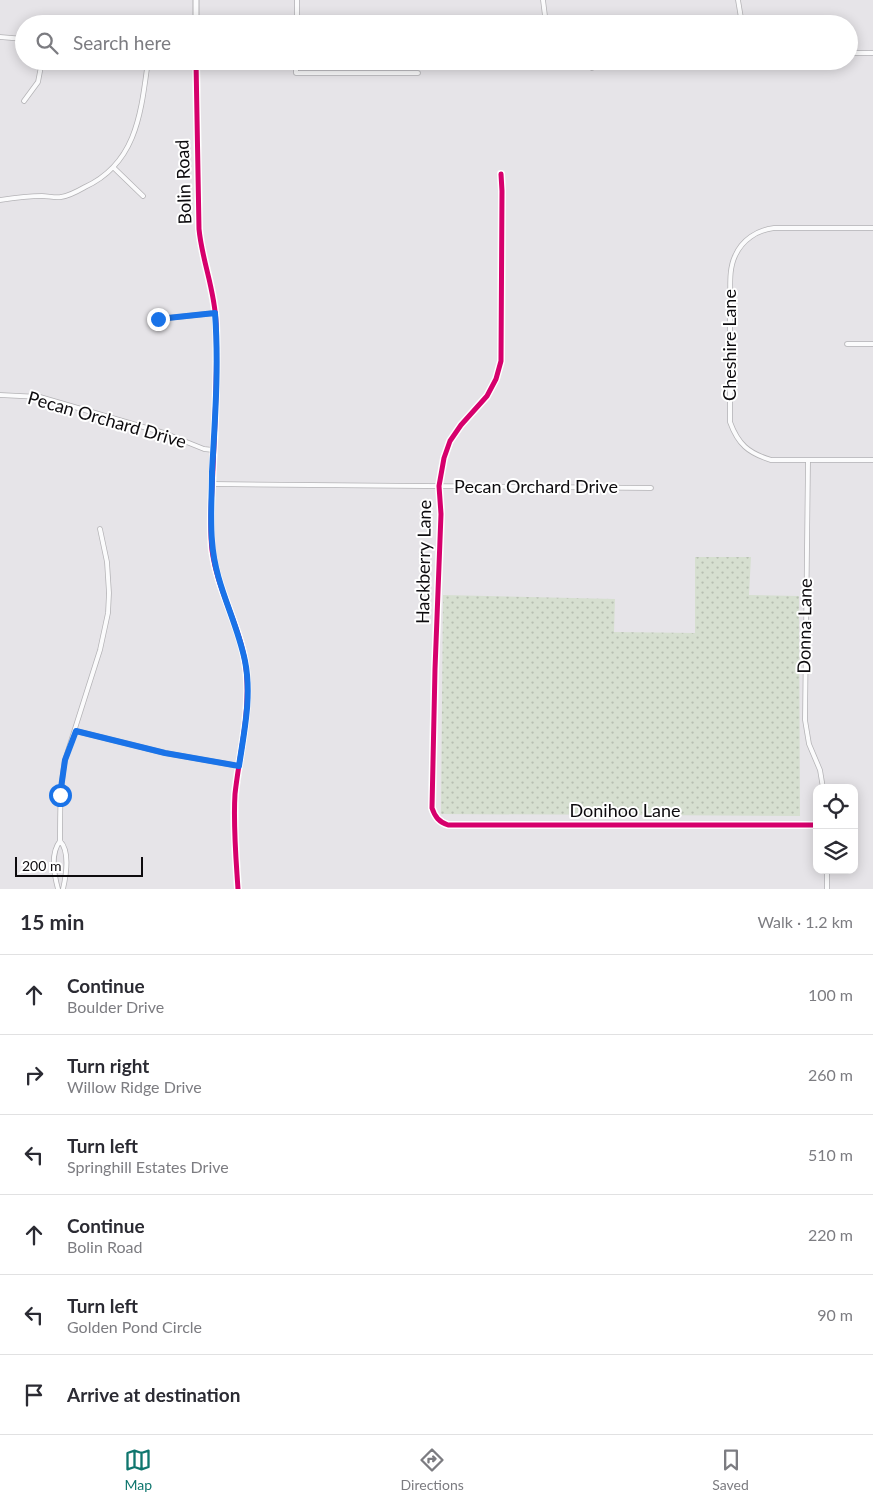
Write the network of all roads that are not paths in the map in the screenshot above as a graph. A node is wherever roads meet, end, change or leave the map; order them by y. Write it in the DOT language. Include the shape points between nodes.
graph roads {
  1 [pos="196,0"];
  2 [pos="297,0"];
  3 [pos="543,0"];
  4 [pos="738,0"];
  5 [pos="196,15"];
  6 [pos="297,15"];
  7 [pos="545,15"];
  8 [pos="740,15"];
  9 [pos="0,37"];
  10 [pos="15,38"];
  11 [pos="873,52"];
  12 [pos="858,53"];
  13 [pos="40,70"];
  14 [pos="147,70"];
  15 [pos="196,70"];
  16 [pos="296,70"];
  17 [pos="418,74"];
  18 [pos="24,101"];
  19 [pos="114,168"];
  20 [pos="501,174"];
  21 [pos="143,196"];
  22 [pos="0,200"];
  23 [pos="873,228"];
  24 [pos="215,313"];
  25 [pos="158,319"];
  26 [pos="847,344"];
  27 [pos="873,344"];
  28 [pos="0,395"];
  29 [pos="213,450"];
  30 [pos="873,460"];
  31 [pos="808,461"];
  32 [pos="212,484"];
  33 [pos="439,486"];
  34 [pos="651,488"];
  35 [pos="100,529"];
  36 [pos="76,731"];
  37 [pos="239,766"];
  38 [pos="822,784"];
  39 [pos="436,817"];
  40 [pos="813,825"];
  41 [pos="60,841"];
  42 [pos="827,874"];
  43 [pos="58,889"];
  44 [pos="63,889"];
  45 [pos="238,889"];
  46 [pos="827,889"];
  1 -- 5 [label="street"];
  2 -- 6 [label="street"];
  3 -- 7 [label="street"];
  4 -- 8 [label="street"];
  9 -- 10 [label="street"];
  11 -- 12 [label="street"];
  13 -- 18 [label="street" via="38,82"];
  14 -- 19 [label="street" via="137,127"];
  15 -- 24 [label="street, Bolin Road" via="199,230"];
  16 -- 17 [label="street" via="296,73"];
  19 -- 21 [label="street"];
  19 -- 22 [label="street" via="90,185 59,198 40,196"];
  20 -- 33 [label="street, Hackberry Lane" via="501,361 487,396 450,442"];
  23 -- 31 [label="street, Cheshire Lane" via="769,229 746,240 733,261 730,422 735,436 756,456 770,460"];
  24 -- 25 [label="street"];
  24 -- 29 [label="street, Bolin Road"];
  26 -- 27 [label="street"];
  28 -- 29 [label="street, Pecan Orchard Drive" via="40,397 164,432"];
  29 -- 32 [label="street, Bolin Road"];
  30 -- 31 [label="street, Cheshire Lane"];
  31 -- 38 [label="street, Donna Lane" via="804,720"];
  32 -- 33 [label="street, Pecan Orchard Drive"];
  32 -- 37 [label="street, Bolin Road" via="211,532 215,568 238,634 246,671 247,707"];
  33 -- 34 [label="street, Pecan Orchard Drive"];
  33 -- 39 [label="street, Hackberry Lane" via="441,514 432,808"];
  35 -- 36 [label="street" via="107,562 108,613"];
  36 -- 37 [label="street" via="165,753"];
  36 -- 41 [label="street" via="62,775"];
  37 -- 45 [label="street, Bolin Road" via="235,810"];
  39 -- 40 [label="street, Donihoo Lane" via="448,825"];
  41 -- 43 [label="street" via="55,847 54,860"];
  41 -- 44 [label="street" via="65,853"];
  42 -- 46 [label="street"];
}
